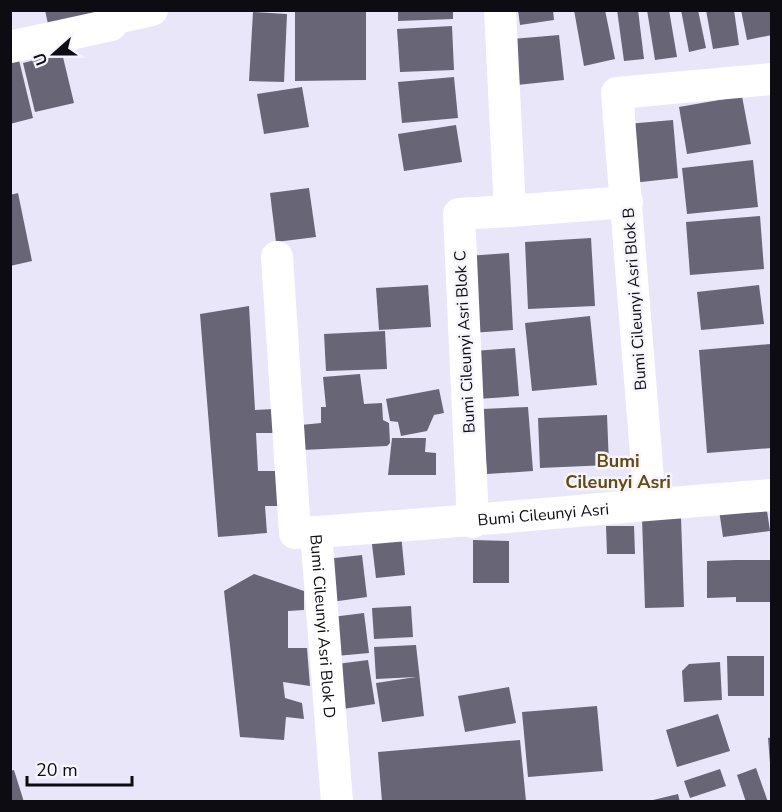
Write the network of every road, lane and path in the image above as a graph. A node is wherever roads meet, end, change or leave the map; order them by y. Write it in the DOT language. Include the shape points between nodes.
graph roads {
  1 [pos="152,10"];
  2 [pos="501,10"];
  3 [pos="10,46"];
  4 [pos="771,79"];
  5 [pos="627,202"];
  6 [pos="510,211"];
  7 [pos="277,257"];
  8 [pos="771,495"];
  9 [pos="650,504"];
  10 [pos="472,522"];
  11 [pos="316,532"];
  12 [pos="337,801"];
  1 -- 3 [label="street" via="117,18 111,25"];
  2 -- 6 [label="street"];
  4 -- 5 [label="street, Bumi Cileunyi Asri Blok B" via="617,93"];
  5 -- 6 [label="street, Bumi Cileunyi Asri Blok C"];
  5 -- 9 [label="street, Bumi Cileunyi Asri Blok B"];
  6 -- 10 [label="street, Bumi Cileunyi Asri Blok C" via="459,214"];
  7 -- 11 [label="street, Bumi Cileunyi Asri Blok D" via="295,534"];
  8 -- 9 [label="street, Bumi Cileunyi Asri"];
  9 -- 10 [label="street, Bumi Cileunyi Asri"];
  10 -- 11 [label="street, Bumi Cileunyi Asri"];
  11 -- 12 [label="street, Bumi Cileunyi Asri Blok D"];
}
